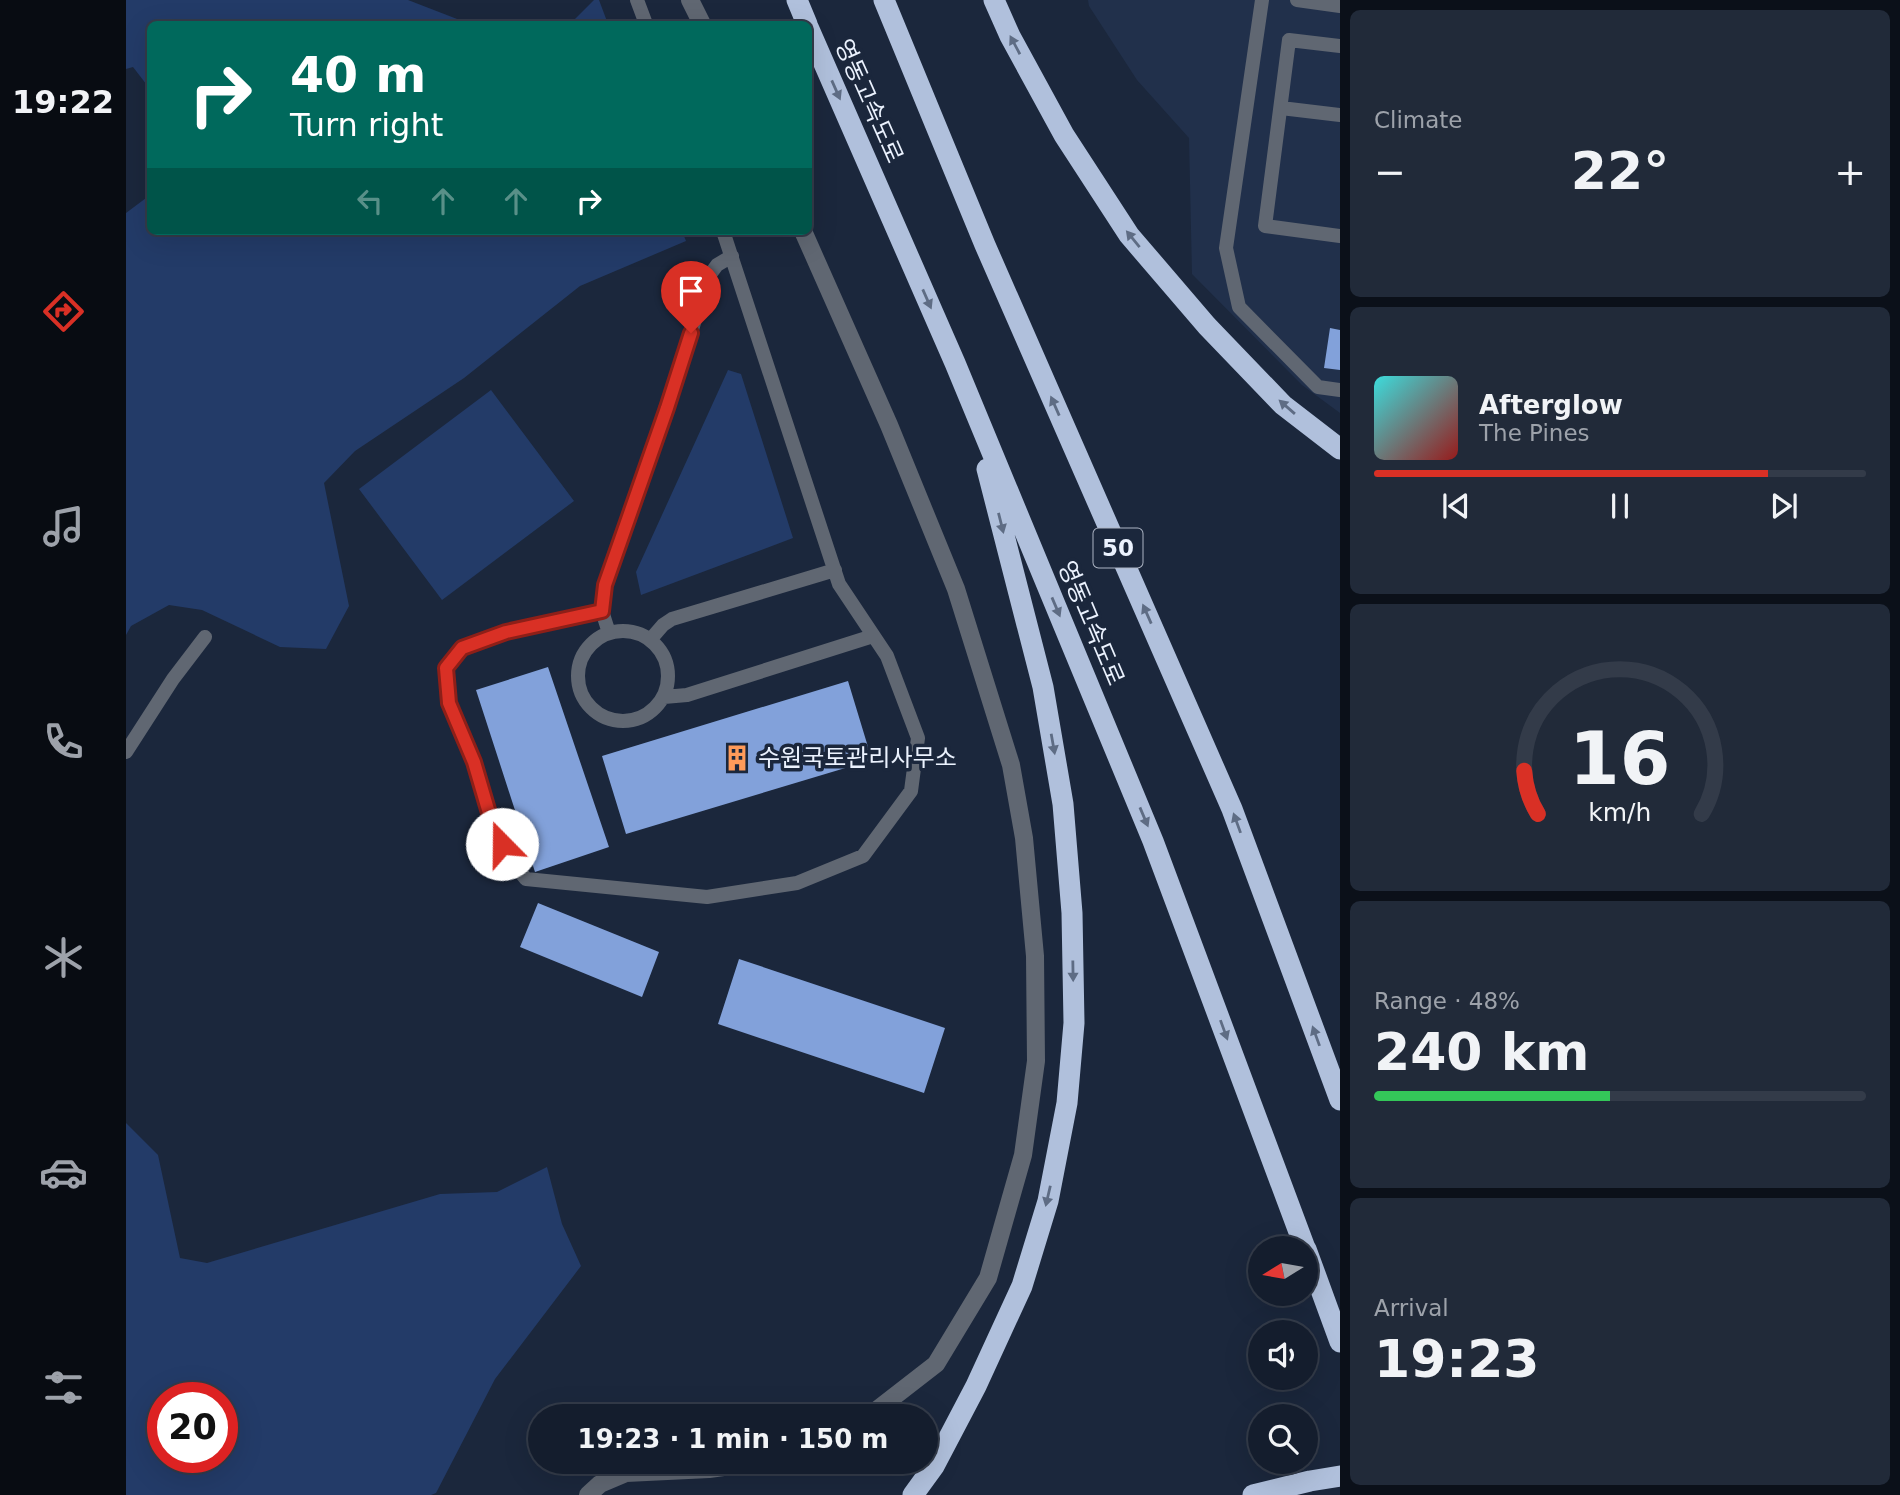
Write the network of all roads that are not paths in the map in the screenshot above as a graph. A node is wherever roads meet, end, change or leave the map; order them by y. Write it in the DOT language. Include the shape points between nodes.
graph roads {
  1 [pos="637,0"];
  2 [pos="690,0"];
  3 [pos="797,0"];
  4 [pos="884,0"];
  5 [pos="994,0"];
  6 [pos="1262,0"];
  7 [pos="1297,0"];
  8 [pos="1340,6"];
  9 [pos="645,21"];
  10 [pos="700,21"];
  11 [pos="806,21"];
  12 [pos="812,35"];
  13 [pos="1340,46"];
  14 [pos="1281,108"];
  15 [pos="1340,116"];
  16 [pos="724,235"];
  17 [pos="805,235"];
  18 [pos="1340,236"];
  19 [pos="732,256"];
  20 [pos="955,363"];
  21 [pos="1340,390"];
  22 [pos="1340,449"];
  23 [pos="835,570"];
  24 [pos="602,611"];
  25 [pos="609,633"];
  26 [pos="873,636"];
  27 [pos="205,637"];
  28 [pos="650,640"];
  29 [pos="664,697"];
  30 [pos="126,752"];
  31 [pos="1340,1100"];
  32 [pos="1300,1236"];
  33 [pos="1318,1284"];
  34 [pos="1340,1342"];
  35 [pos="884,1404"];
  36 [pos="624,1474"];
  37 [pos="1340,1476"];
  38 [pos="587,1495"];
  39 [pos="913,1495"];
  40 [pos="1253,1495"];
  1 -- 9 [label="lane"];
  2 -- 10 [label="street"];
  3 -- 11 [label="highway, 영동고속도로"];
  31 -- 4 [label="highway, 영동고속도로 / 50, one-way" via="1232,809 985,245"];
  22 -- 5 [label="highway, one-way" via="1283,405 1129,235 1064,135"];
  6 -- 21 [label="lane" via="1226,248 1239,307 1318,387"];
  7 -- 8 [label="lane"];
  12 -- 20 [label="highway, 영동고속도로, one-way"];
  13 -- 14 [label="lane" via="1289,40"];
  14 -- 15 [label="lane"];
  14 -- 18 [label="lane" via="1265,226"];
  16 -- 19 [label="lane"];
  17 -- 35 [label="street" via="956,589 1011,765 1024,838 1035,956 1035,1061 1023,1155 988,1278 936,1364"];
  19 -- 23 [label="lane"];
  19 -- 24 [label="lane" via="709,276 605,585"];
  20 -- 32 [label="highway, 영동고속도로, one-way" via="1153,841"];
  20 -- 39 [label="highway, one-way" via="1043,687 1063,804 1072,913 1074,1023 1068,1103 1048,1201 1022,1286 976,1386 934,1466"];
  23 -- 26 [label="lane"];
  23 -- 28 [label="lane" via="672,619"];
  24 -- 25 [label="lane"];
  24 -- 26 [label="lane" via="506,632 462,648 446,668 449,703 474,762 494,830 526,879 707,897 797,883 863,856 911,791 918,738 887,656"];
  25 -- 28 [label="lane" via="624,631"];
  25 -- 29 [label="lane" via="585,651 579,666 578,680 590,707 615,721 630,721 655,709"];
  26 -- 29 [label="lane" via="687,695"];
  27 -- 30 [label="lane"];
  28 -- 29 [label="lane" via="668,667"];
  33 -- 34 [label="highway, 영동고속도로"];
  36 -- 38 [label="street"];
  37 -- 40 [label="highway"];
}
